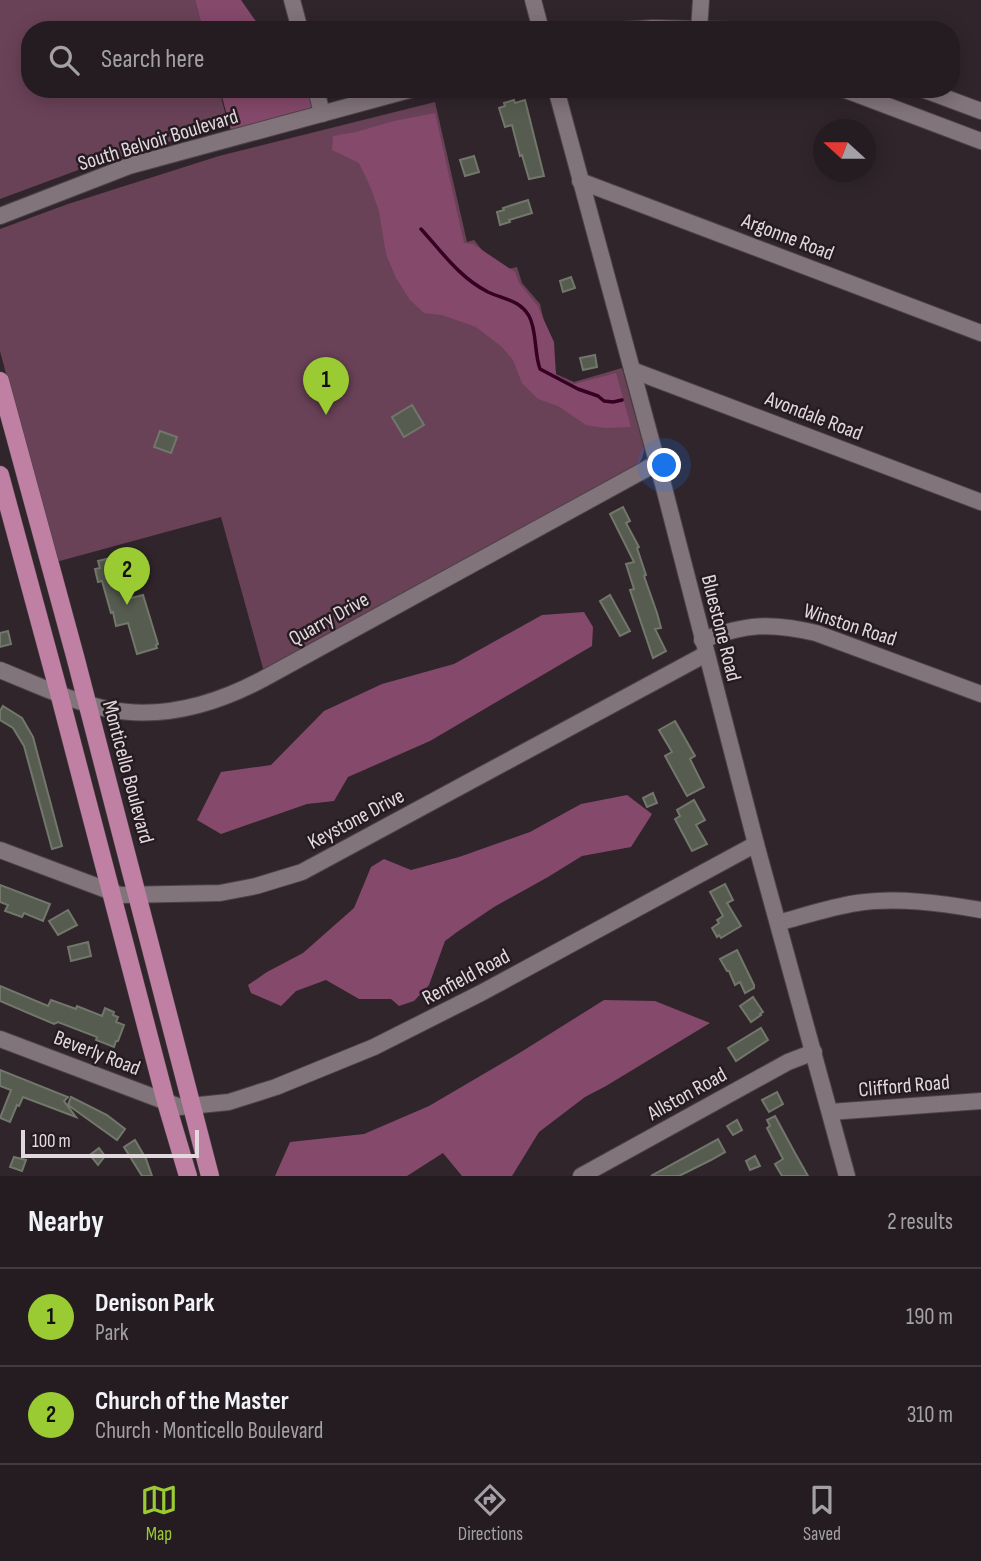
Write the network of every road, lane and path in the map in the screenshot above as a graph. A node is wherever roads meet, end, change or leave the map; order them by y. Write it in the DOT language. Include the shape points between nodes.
graph roads {
  1 [pos="292,0"];
  2 [pos="533,0"];
  3 [pos="701,0"];
  4 [pos="298,21"];
  5 [pos="539,21"];
  6 [pos="700,21"];
  7 [pos="318,98"];
  8 [pos="380,98"];
  9 [pos="558,98"];
  10 [pos="867,98"];
  11 [pos="946,98"];
  12 [pos="981,111"];
  13 [pos="322,114"];
  14 [pos="981,141"];
  15 [pos="580,181"];
  16 [pos="0,216"];
  17 [pos="981,333"];
  18 [pos="632,370"];
  19 [pos="0,381"];
  20 [pos="657,463"];
  21 [pos="0,475"];
  22 [pos="981,502"];
  23 [pos="704,647"];
  24 [pos="0,670"];
  25 [pos="59,693"];
  26 [pos="981,694"];
  27 [pos="87,703"];
  28 [pos="756,844"];
  29 [pos="0,850"];
  30 [pos="110,891"];
  31 [pos="136,894"];
  32 [pos="981,910"];
  33 [pos="778,923"];
  34 [pos="0,1039"];
  35 [pos="814,1052"];
  36 [pos="981,1101"];
  37 [pos="179,1105"];
  38 [pos="830,1112"];
  39 [pos="188,1176"];
  40 [pos="210,1176"];
  41 [pos="580,1176"];
  42 [pos="847,1176"];
  1 -- 4 [label="street"];
  2 -- 5 [label="street"];
  3 -- 6 [label="street"];
  7 -- 13 [label="street"];
  8 -- 13 [label="street, South Belvoir Boulevard"];
  9 -- 15 [label="street, Bluestone Road"];
  10 -- 14 [label="street"];
  11 -- 12 [label="street"];
  13 -- 16 [label="street, South Belvoir Boulevard" via="129,166"];
  15 -- 17 [label="street, Argonne Road"];
  15 -- 18 [label="street, Bluestone Road"];
  18 -- 20 [label="street, Bluestone Road"];
  18 -- 22 [label="street, Avondale Road"];
  19 -- 27 [label="main road, Monticello Boulevard"];
  20 -- 23 [label="street, Bluestone Road"];
  20 -- 27 [label="street, Quarry Drive" via="236,692 201,705 165,711"];
  21 -- 25 [label="main road, Monticello Boulevard"];
  23 -- 26 [label="street, Winston Road" via="731,630 792,627"];
  23 -- 28 [label="street, Bluestone Road"];
  23 -- 31 [label="street, Keystone Drive" via="302,872 220,893"];
  24 -- 25 [label="street, Quarry Drive"];
  25 -- 27 [label="street, Quarry Drive"];
  25 -- 30 [label="main road, Monticello Boulevard"];
  27 -- 31 [label="main road, Monticello Boulevard"];
  28 -- 33 [label="street, Bluestone Road"];
  28 -- 37 [label="street, Renfield Road" via="374,1047 229,1102"];
  29 -- 30 [label="street, Keystone Drive"];
  30 -- 31 [label="street, Keystone Drive"];
  30 -- 37 [label="main road, Monticello Boulevard"];
  31 -- 37 [label="main road, Monticello Boulevard"];
  32 -- 33 [label="street" via="870,902"];
  33 -- 35 [label="street, Bluestone Road"];
  34 -- 37 [label="street, Beverly Road"];
  35 -- 38 [label="street, Bluestone Road"];
  35 -- 41 [label="street, Allston Road"];
  36 -- 38 [label="street, Clifford Road"];
  37 -- 39 [label="main road, Monticello Boulevard"];
  37 -- 40 [label="main road, Monticello Boulevard"];
  38 -- 42 [label="street, Bluestone Road"];
}
